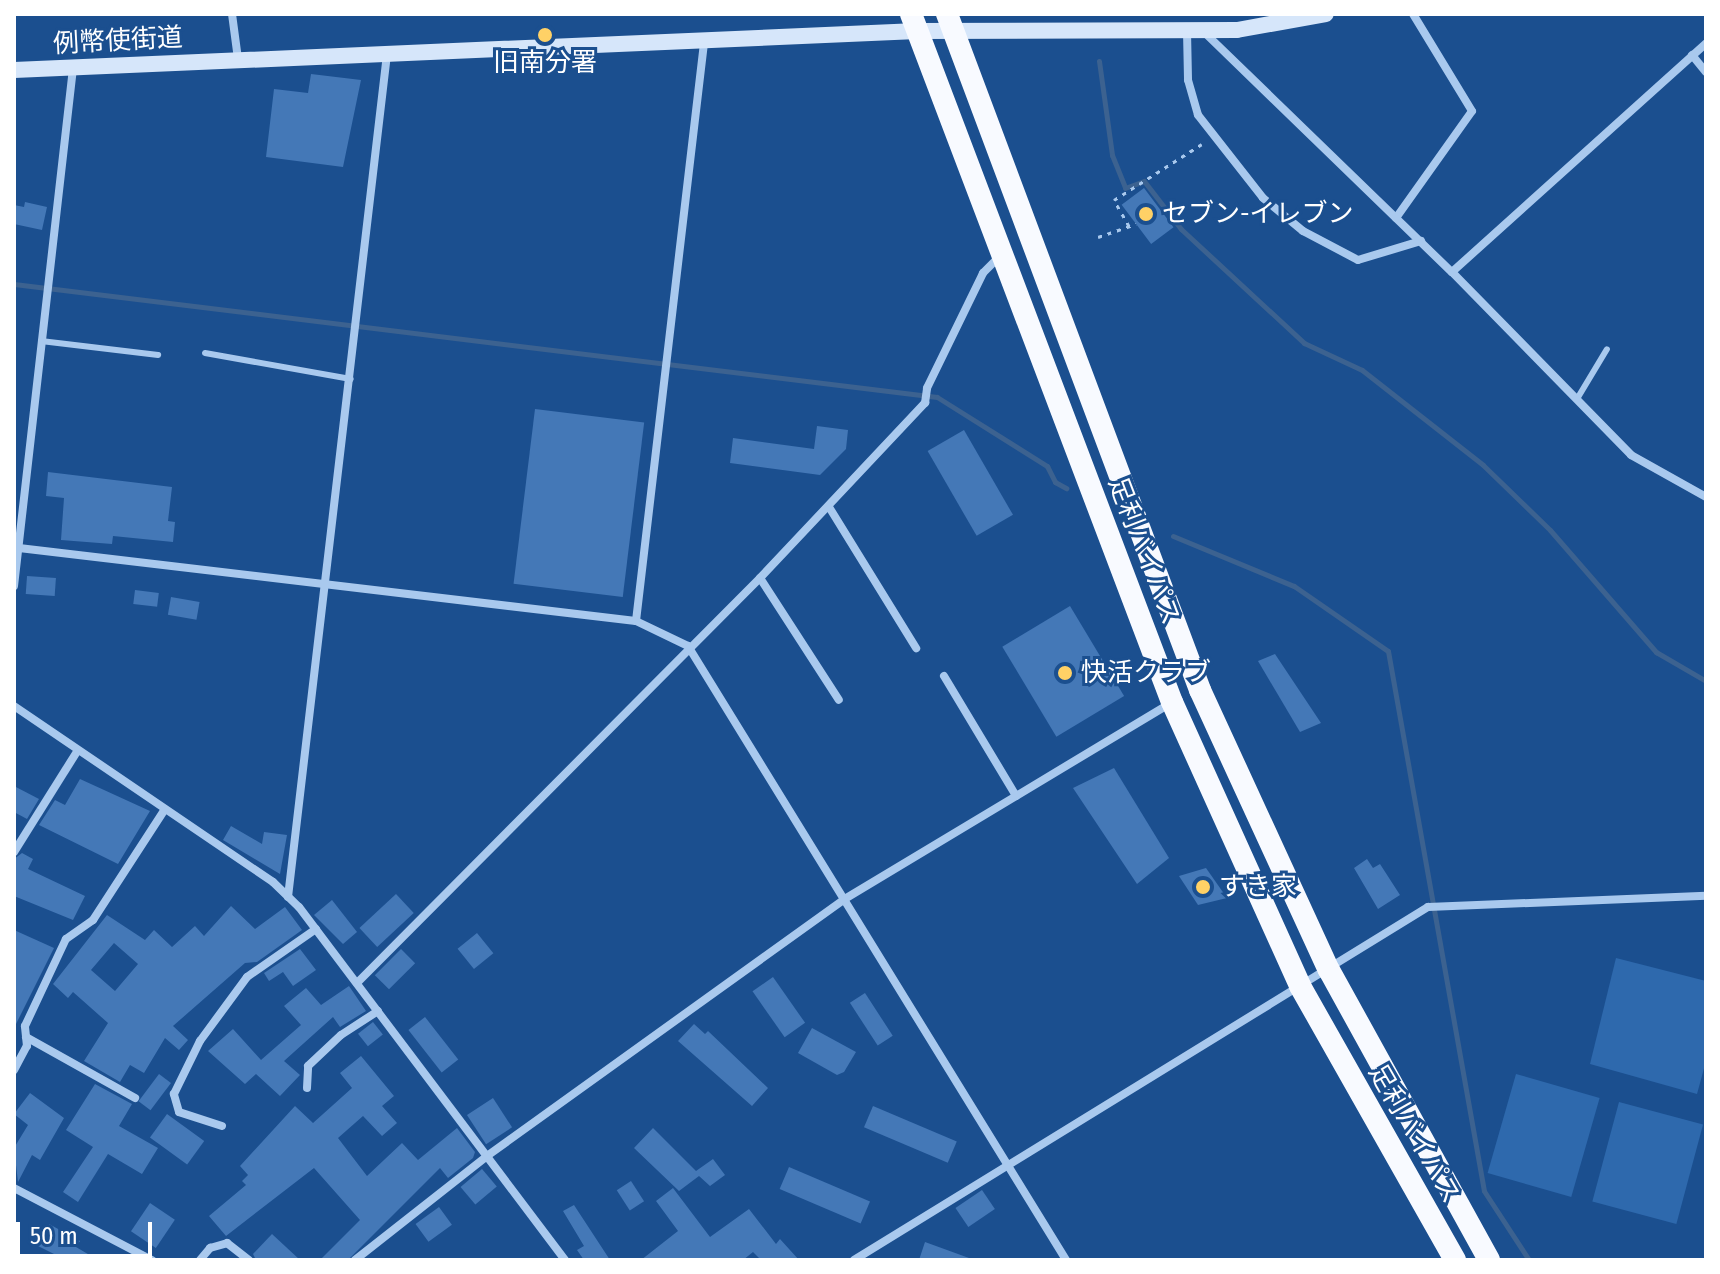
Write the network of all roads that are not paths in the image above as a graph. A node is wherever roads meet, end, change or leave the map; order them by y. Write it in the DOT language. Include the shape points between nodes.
graph roads {
  1 [pos="232,14"];
  2 [pos="1326,14"];
  3 [pos="1413,14"];
  4 [pos="950,22"];
  5 [pos="914,23"];
  6 [pos="1195,31"];
  7 [pos="704,43"];
  8 [pos="1706,43"];
  9 [pos="387,54"];
  10 [pos="1692,55"];
  11 [pos="238,59"];
  12 [pos="73,68"];
  13 [pos="14,70"];
  14 [pos="1706,72"];
  15 [pos="1396,218"];
  16 [pos="1421,241"];
  17 [pos="1002,253"];
  18 [pos="1452,272"];
  19 [pos="41,341"];
  20 [pos="1607,349"];
  21 [pos="205,353"];
  22 [pos="158,355"];
  23 [pos="351,379"];
  24 [pos="1577,399"];
  25 [pos="1706,497"];
  26 [pos="829,507"];
  27 [pos="19,548"];
  28 [pos="760,578"];
  29 [pos="327,585"];
  30 [pos="14,586"];
  31 [pos="636,621"];
  32 [pos="688,646"];
  33 [pos="916,648"];
  34 [pos="944,676"];
  35 [pos="839,700"];
  36 [pos="1172,702"];
  37 [pos="14,706"];
  38 [pos="78,750"];
  39 [pos="1016,796"];
  40 [pos="165,809"];
  41 [pos="14,852"];
  42 [pos="1706,896"];
  43 [pos="288,897"];
  44 [pos="843,900"];
  45 [pos="316,929"];
  46 [pos="1329,970"];
  47 [pos="357,983"];
  48 [pos="1300,986"];
  49 [pos="378,1011"];
  50 [pos="26,1037"];
  51 [pos="14,1070"];
  52 [pos="307,1088"];
  53 [pos="135,1098"];
  54 [pos="222,1126"];
  55 [pos="487,1156"];
  56 [pos="1007,1165"];
  57 [pos="14,1188"];
  58 [pos="560,1258"];
  59 [pos="152,1260"];
  60 [pos="200,1260"];
  61 [pos="249,1260"];
  62 [pos="355,1260"];
  63 [pos="854,1260"];
  64 [pos="1066,1260"];
  65 [pos="1454,1260"];
  66 [pos="1489,1260"];
  1 -- 11 [label="street"];
  2 -- 6 [label="main road, 例幣使街道" via="1275,26"];
  3 -- 15 [label="street" via="1472,111"];
  4 -- 5 [label="main road, 例幣使街道"];
  4 -- 6 [label="main road, 例幣使街道"];
  4 -- 46 [label="highway, 足利バイパス" via="1195,676"];
  5 -- 7 [label="main road, 例幣使街道"];
  5 -- 17 [label="highway, 足利バイパス"];
  6 -- 15 [label="street"];
  6 -- 16 [label="street" via="1192,100 1212,137 1263,198 1331,247 1363,261"];
  7 -- 9 [label="main road, 例幣使街道"];
  7 -- 31 [label="street"];
  8 -- 10 [label="street"];
  9 -- 11 [label="main road, 例幣使街道"];
  9 -- 23 [label="street"];
  10 -- 14 [label="street"];
  10 -- 18 [label="street"];
  11 -- 12 [label="main road, 例幣使街道"];
  12 -- 13 [label="main road, 例幣使街道"];
  12 -- 19 [label="street"];
  15 -- 16 [label="street"];
  16 -- 18 [label="street"];
  17 -- 26 [label="street" via="983,273 927,388 925,403"];
  17 -- 36 [label="highway, 足利バイパス"];
  18 -- 24 [label="street"];
  19 -- 22 [label="lane"];
  19 -- 27 [label="street"];
  20 -- 24 [label="lane"];
  21 -- 23 [label="lane"];
  23 -- 29 [label="street"];
  24 -- 25 [label="street" via="1631,455"];
  26 -- 28 [label="street"];
  26 -- 33 [label="street"];
  27 -- 29 [label="street"];
  27 -- 30 [label="street"];
  28 -- 32 [label="street"];
  28 -- 35 [label="street"];
  29 -- 31 [label="street"];
  29 -- 43 [label="street"];
  31 -- 32 [label="street"];
  32 -- 44 [label="street"];
  32 -- 47 [label="street"];
  34 -- 39 [label="street"];
  36 -- 39 [label="street"];
  36 -- 48 [label="highway, 足利バイパス"];
  37 -- 38 [label="street"];
  38 -- 40 [label="street"];
  38 -- 41 [label="street"];
  39 -- 44 [label="street"];
  40 -- 43 [label="street"];
  40 -- 50 [label="street" via="93,920 66,939 25,1026"];
  42 -- 46 [label="street" via="1428,907"];
  43 -- 45 [label="street"];
  44 -- 55 [label="street"];
  44 -- 56 [label="street"];
  45 -- 47 [label="street"];
  45 -- 54 [label="street" via="247,977 193,1054 174,1094 179,1112"];
  46 -- 48 [label="street"];
  46 -- 66 [label="highway, 足利バイパス"];
  47 -- 49 [label="street"];
  48 -- 56 [label="street"];
  48 -- 65 [label="highway, 足利バイパス"];
  49 -- 52 [label="street" via="308,1066"];
  49 -- 55 [label="street"];
  50 -- 51 [label="street"];
  50 -- 53 [label="street"];
  55 -- 58 [label="street"];
  55 -- 62 [label="street"];
  56 -- 63 [label="street"];
  56 -- 64 [label="street"];
  57 -- 59 [label="street"];
  60 -- 61 [label="street" via="210,1248 227,1243"];
}
